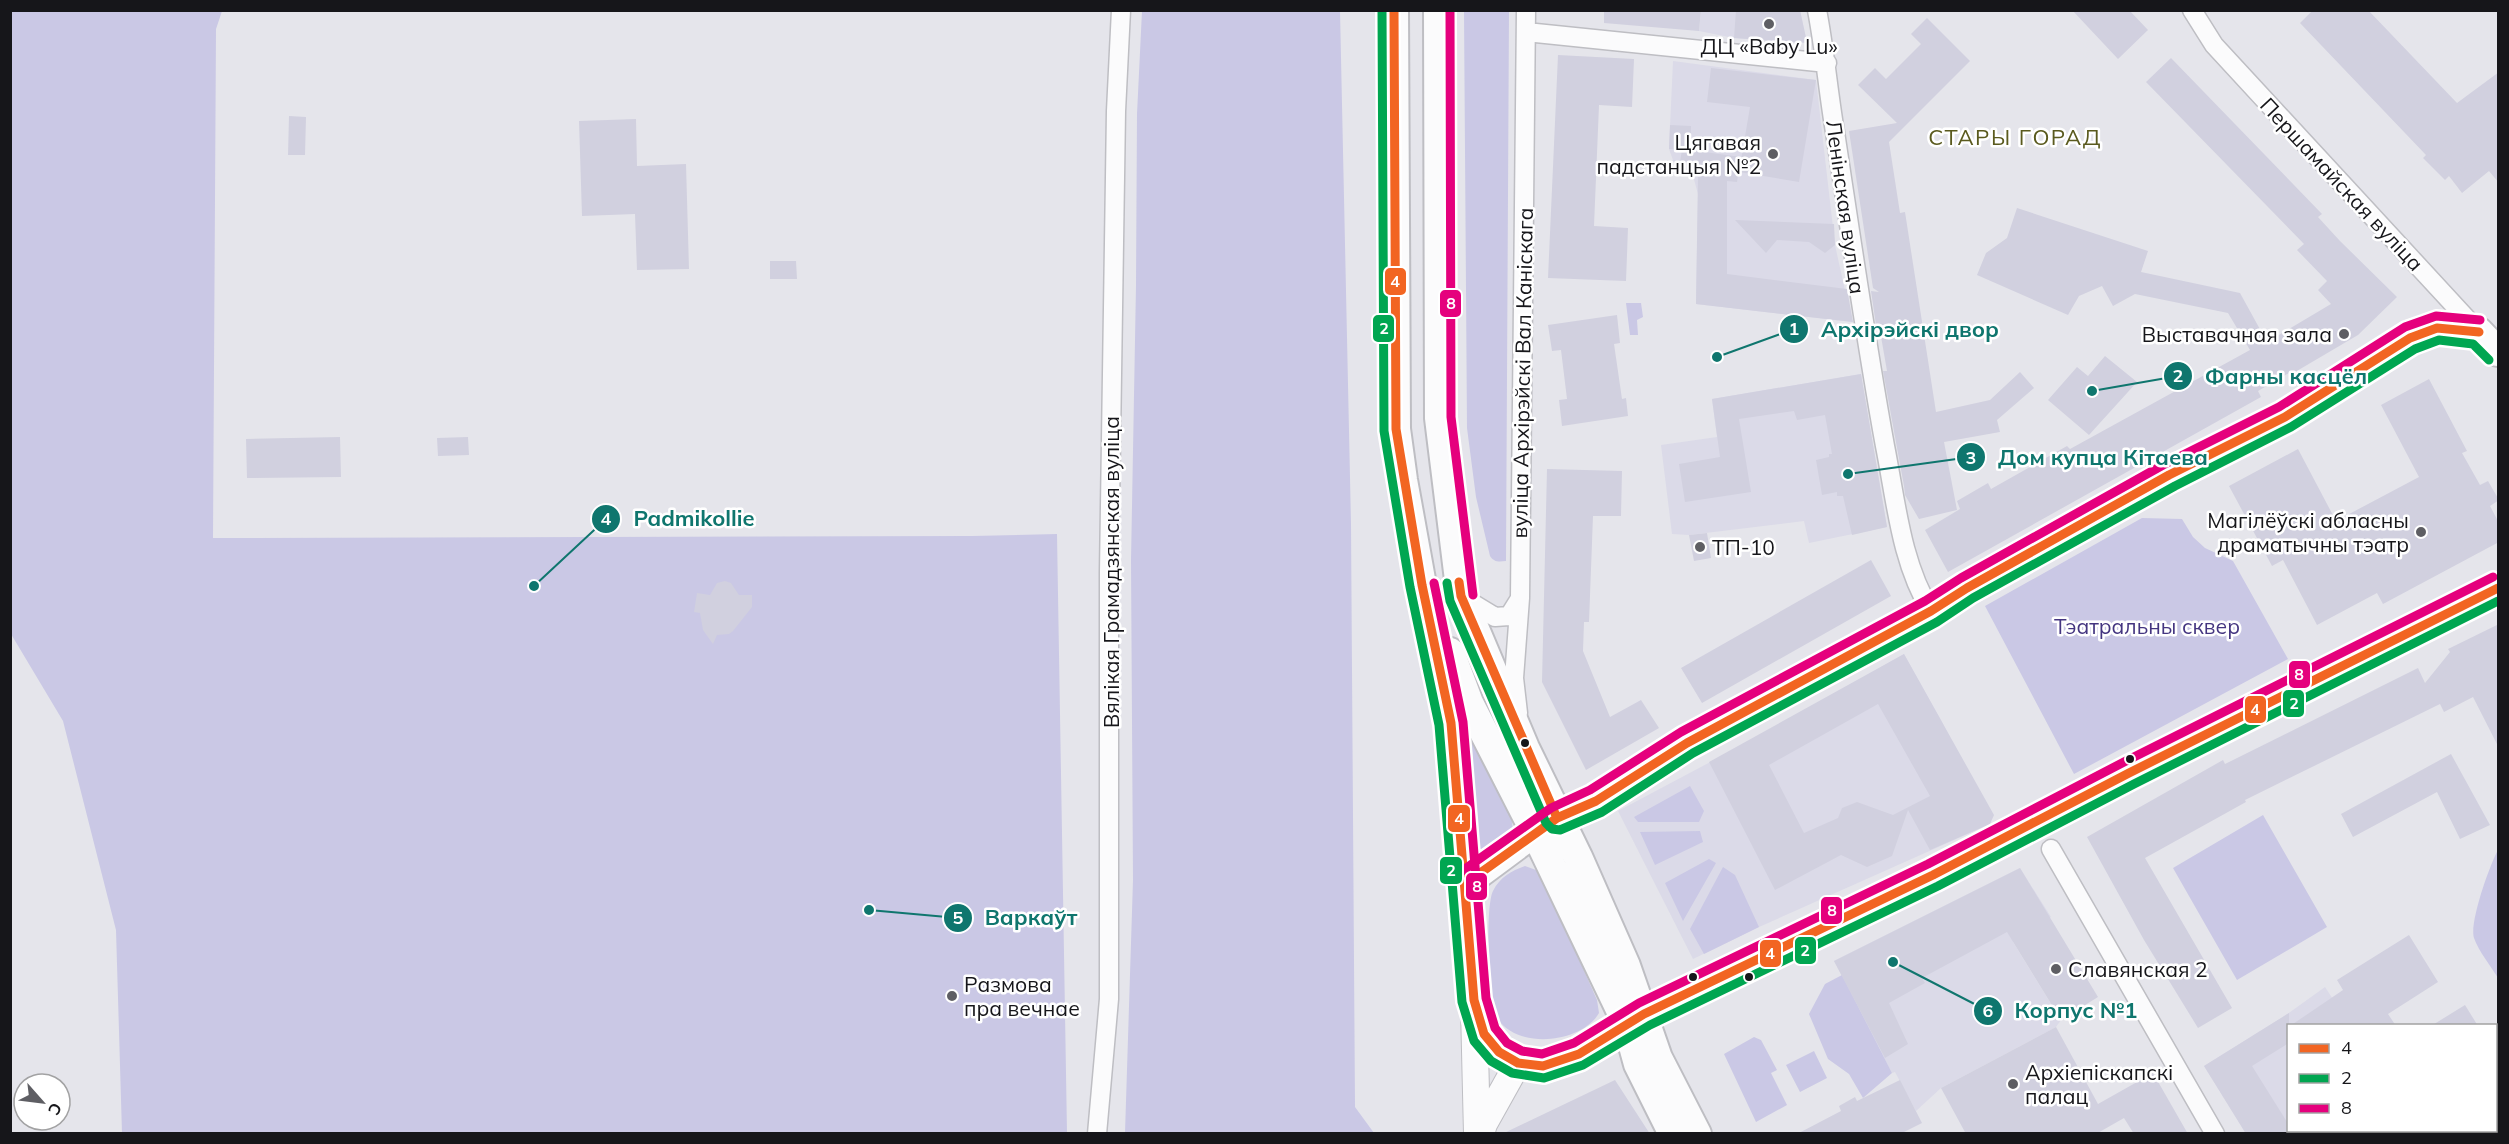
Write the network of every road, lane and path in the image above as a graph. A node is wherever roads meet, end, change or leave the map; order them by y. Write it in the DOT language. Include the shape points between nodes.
graph roads {
  1 [pos="1121,10"];
  2 [pos="1394,10"];
  3 [pos="1438,10"];
  4 [pos="1526,10"];
  5 [pos="1817,10"];
  6 [pos="2192,10"];
  7 [pos="1526,32"];
  8 [pos="1827,63"];
  9 [pos="2489,342"];
  10 [pos="1422,585"];
  11 [pos="2499,588"];
  12 [pos="1461,596"];
  13 [pos="1520,598"];
  14 [pos="1931,611"];
  15 [pos="1520,735"];
  16 [pos="1546,825"];
  17 [pos="2051,849"];
  18 [pos="1465,884"];
  19 [pos="1474,1000"];
  20 [pos="1635,1019"];
  21 [pos="1518,1063"];
  22 [pos="1098,1134"];
  23 [pos="1477,1134"];
  24 [pos="1481,1134"];
  25 [pos="1674,1134"];
  26 [pos="1696,1134"];
  27 [pos="2215,1134"];
  1 -- 22 [label="street, Вялікая Грамадзянская вуліца" via="1109,572 1109,999"];
  2 -- 10 [label="main road" via="1396,429"];
  3 -- 12 [label="main road" via="1439,418"];
  4 -- 7 [label="street, вуліца Архірэйскі Вал Каніскага"];
  5 -- 8 [label="street, Ленінская вуліца"];
  6 -- 9 [label="street, Першамайская вуліца" via="2214,45"];
  7 -- 8 [label="street"];
  7 -- 13 [label="street, вуліца Архірэйскі Вал Каніскага"];
  8 -- 14 [label="street, Ленінская вуліца" via="1856,277 1898,512 1913,576"];
  9 -- 14 [label="main road" via="2437,328 2410,338 2285,417 2169,475"];
  10 -- 16 [label="main road" via="1469,703"];
  10 -- 18 [label="main road" via="1451,723"];
  11 -- 20 [label="main road" via="1933,874"];
  12 -- 13 [label="street" via="1495,617 1509,616"];
  12 -- 15 [label="main road"];
  13 -- 15 [label="street, вуліца Архірэйскі Вал Каніскага" via="1514,678"];
  14 -- 16 [label="main road" via="1687,743 1596,801"];
  15 -- 16 [label="main road"];
  16 -- 18 [label="main road"];
  16 -- 20 [label="main road"];
  17 -- 27 [label="street"];
  18 -- 19 [label="main road"];
  19 -- 21 [label="main road" via="1484,1034 1499,1052"];
  19 -- 23 [label="main road"];
  20 -- 21 [label="main road" via="1579,1053 1543,1066"];
  20 -- 25 [label="main road" via="1638,1064"];
  20 -- 26 [label="main road"];
  21 -- 24 [label="main road"];
}
